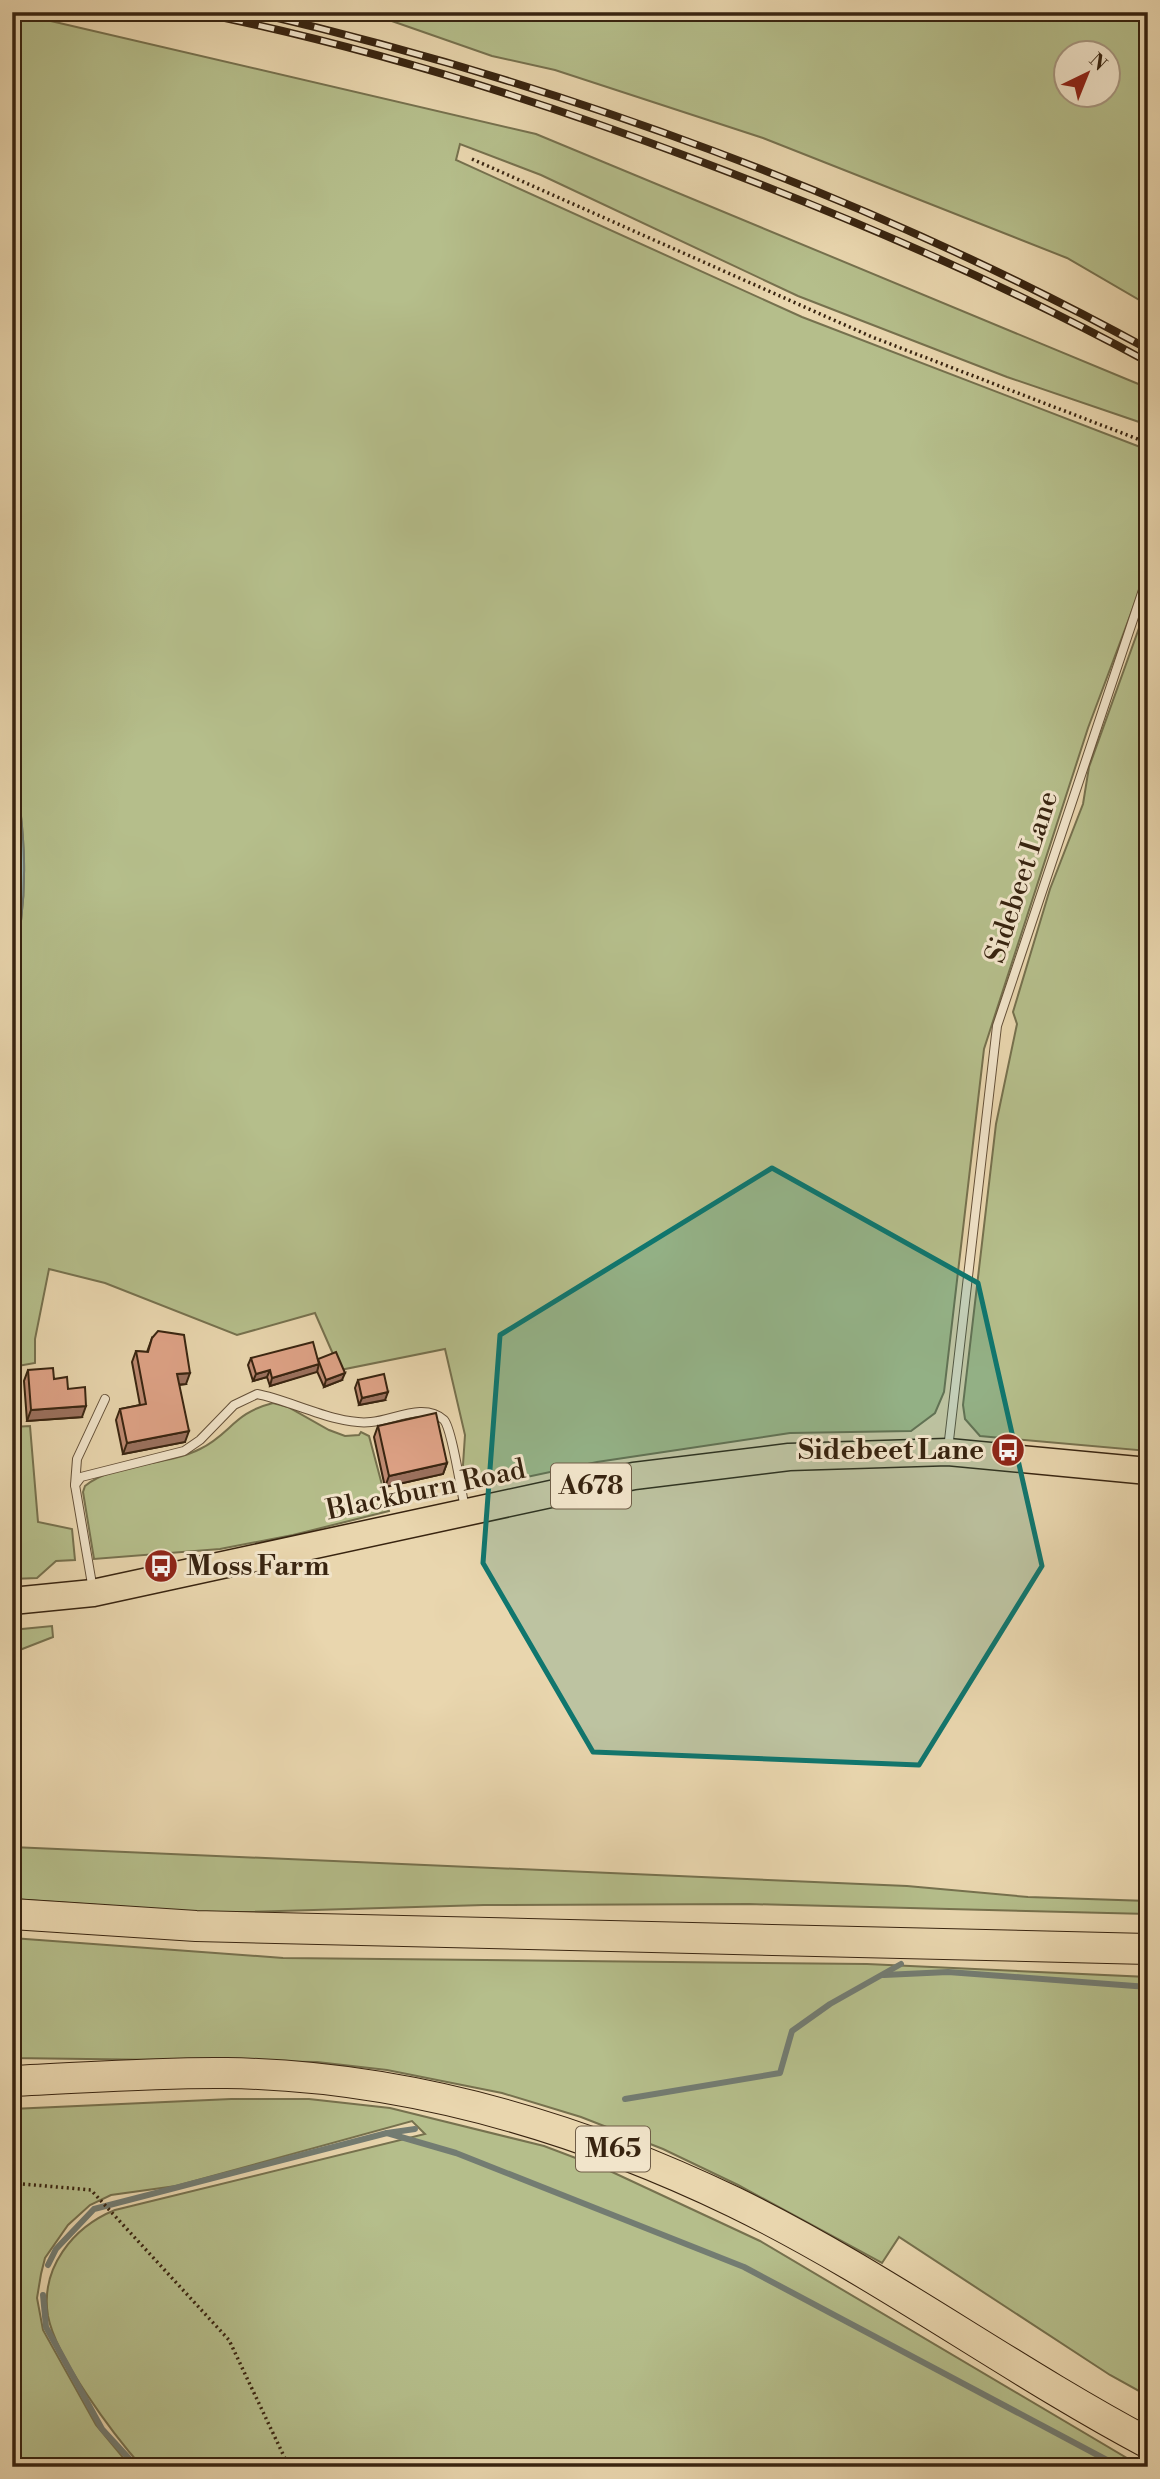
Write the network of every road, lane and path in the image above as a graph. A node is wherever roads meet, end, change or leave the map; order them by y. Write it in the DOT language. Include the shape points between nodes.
graph roads {
  1 [pos="472,159"];
  2 [pos="1148,443"];
  3 [pos="1148,575"];
  4 [pos="105,1399"];
  5 [pos="948,1452"];
  6 [pos="1148,1471"];
  7 [pos="75,1485"];
  8 [pos="467,1514"];
  9 [pos="93,1593"];
  10 [pos="12,1601"];
  11 [pos="12,1914"];
  12 [pos="1148,1949"];
  13 [pos="12,2081"];
  14 [pos="12,2183"];
  15 [pos="1148,2443"];
  16 [pos="289,2467"];
  1 -- 2 [label="path" via="872,337"];
  3 -- 5 [label="lane, Sidebeet Lane" via="997,1026"];
  4 -- 7 [label="lane" via="77,1459"];
  5 -- 6 [label="main road, Blackburn Road / A678"];
  5 -- 8 [label="main road, Blackburn Road / A678" via="776,1458 634,1476"];
  7 -- 8 [label="lane" via="89,1473 184,1451 234,1405 257,1394 322,1415 369,1423 424,1411 438,1416 451,1432"];
  7 -- 9 [label="lane"];
  8 -- 9 [label="main road, Blackburn Road / A678"];
  9 -- 10 [label="main road, Blackburn Road / A678"];
  11 -- 12 [label="highway" via="196,1926"];
  13 -- 15 [label="highway, M65" via="228,2073 353,2082 472,2104 620,2151 736,2203 855,2269 1066,2400"];
  14 -- 16 [label="path" via="91,2190 229,2340"];
}
